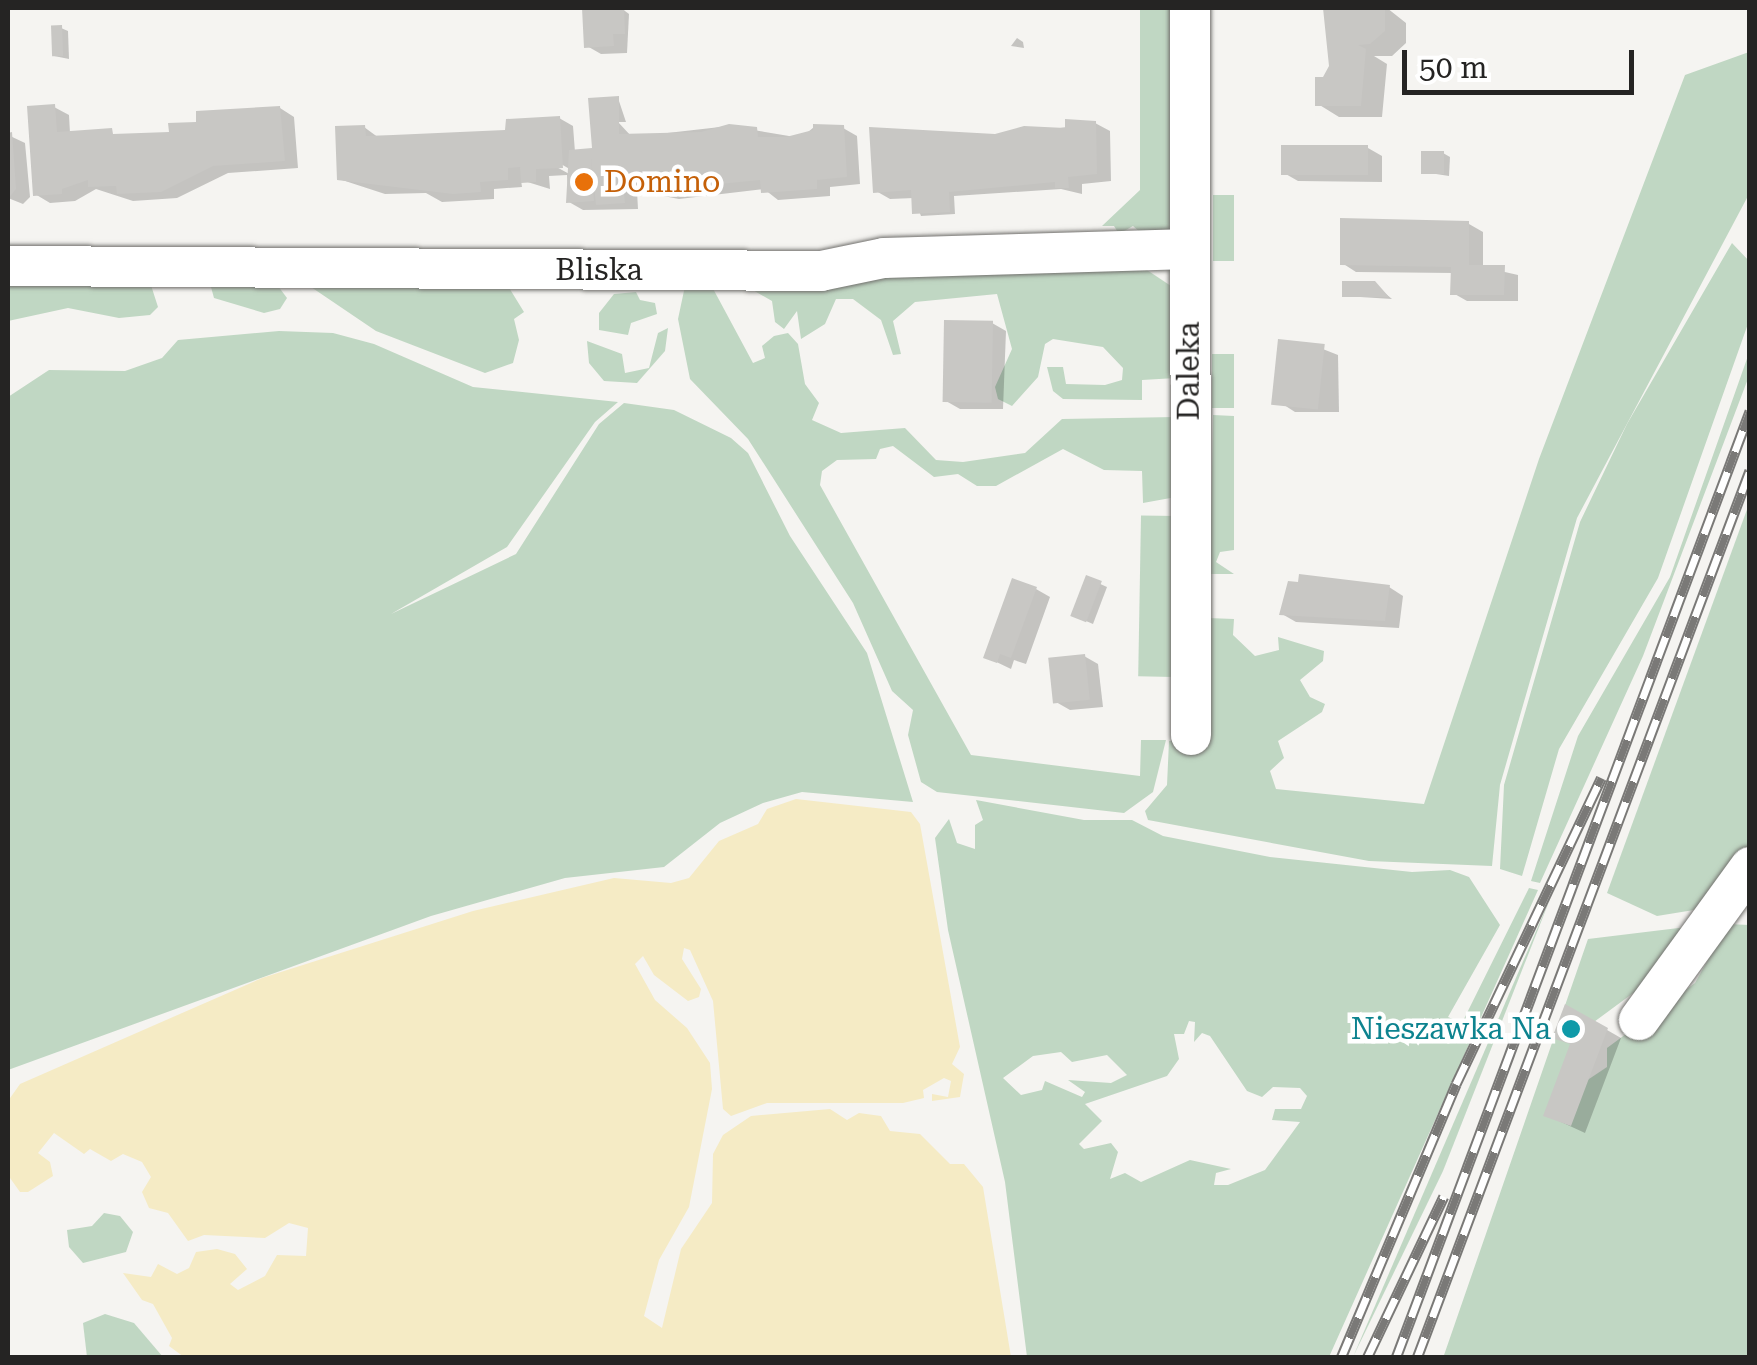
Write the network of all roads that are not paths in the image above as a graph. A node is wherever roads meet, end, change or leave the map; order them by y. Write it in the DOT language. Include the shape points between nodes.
graph roads {
  1 [pos="1190,8"];
  2 [pos="1190,249"];
  3 [pos="8,266"];
  4 [pos="1190,735"];
  5 [pos="1750,866"];
  6 [pos="1639,1020"];
  1 -- 2 [label="street, Daleka"];
  2 -- 3 [label="street, Bliska" via="884,258 821,271"];
  2 -- 4 [label="street, Daleka"];
  5 -- 6 [label="street"];
}
